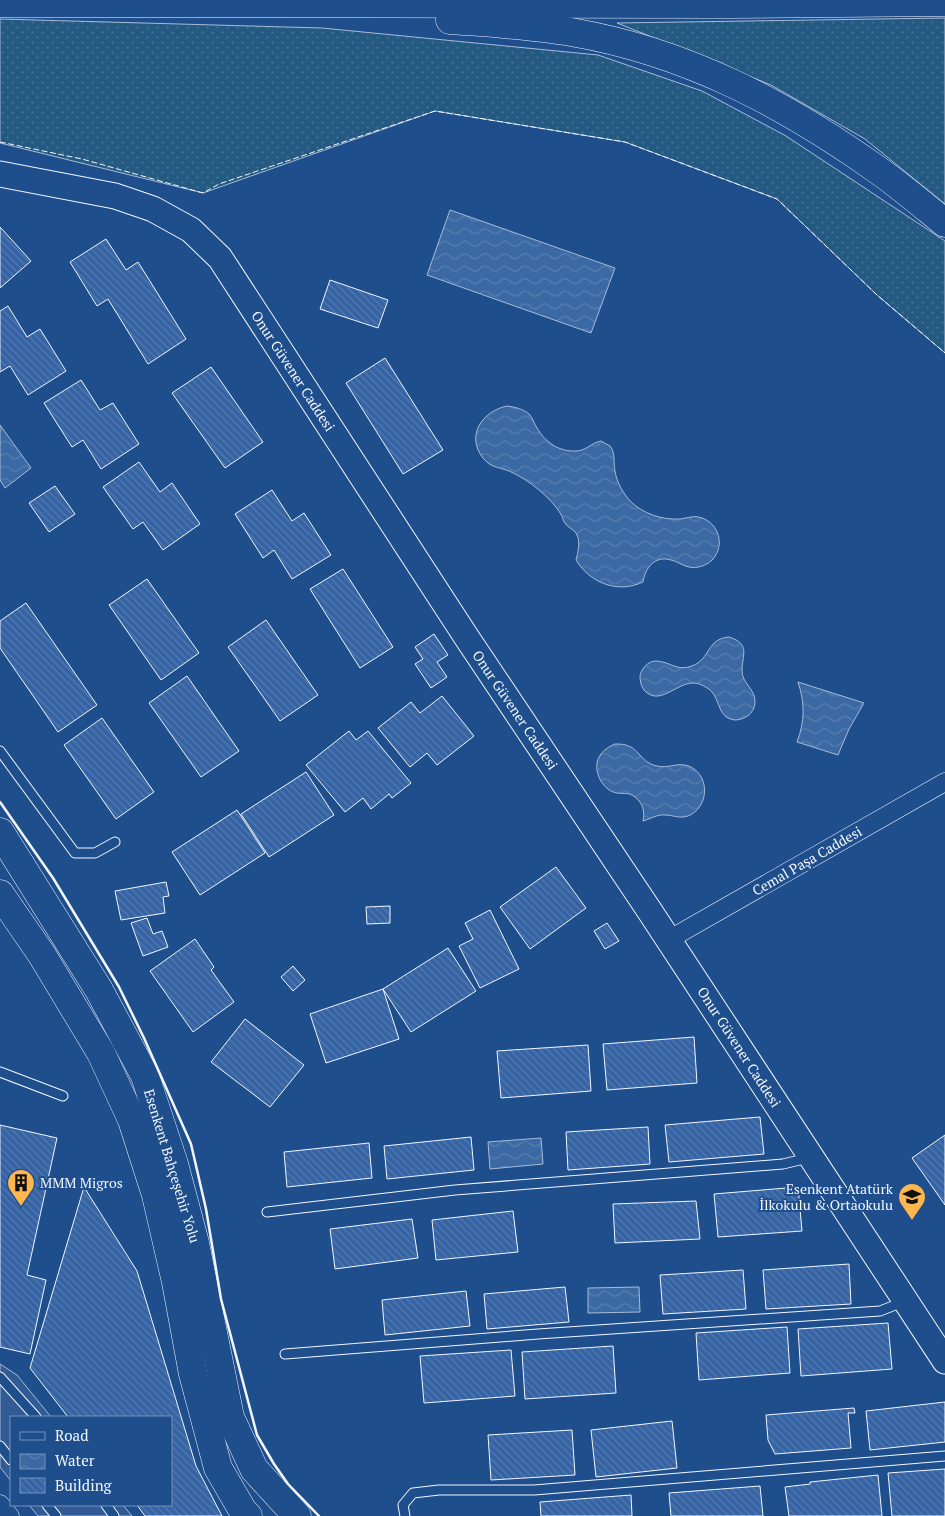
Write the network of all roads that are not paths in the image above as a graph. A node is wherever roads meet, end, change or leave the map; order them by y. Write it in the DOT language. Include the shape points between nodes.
graph roads {
  1 [pos="945,2"];
  2 [pos="0,3"];
  3 [pos="363,4"];
  4 [pos="0,174"];
  5 [pos="945,222"];
  6 [pos="0,752"];
  7 [pos="944,785"];
  8 [pos="0,832"];
  9 [pos="114,842"];
  10 [pos="0,894"];
  11 [pos="668,940"];
  12 [pos="0,1072"];
  13 [pos="63,1096"];
  14 [pos="811,1157"];
  15 [pos="267,1212"];
  16 [pos="905,1301"];
  17 [pos="285,1354"];
  18 [pos="945,1361"];
  19 [pos="0,1379"];
  20 [pos="35,1416"];
  21 [pos="0,1446"];
  22 [pos="945,1456"];
  23 [pos="10,1459"];
  24 [pos="0,1504"];
  25 [pos="48,1506"];
  26 [pos="10,1516"];
  27 [pos="56,1516"];
  28 [pos="248,1516"];
  29 [pos="296,1516"];
  30 [pos="405,1516"];
  1 -- 3 [label="main road"];
  2 -- 3 [label="main road"];
  3 -- 5 [label="main road" via="422,18 522,24 572,32 682,61 779,106 884,174"];
  4 -- 11 [label="street, Onur Güvener Caddesi" via="115,196 153,209 191,230 220,258"];
  6 -- 9 [label="lane" via="75,853 95,853"];
  7 -- 11 [label="street, Cemal Paşa Caddesi"];
  8 -- 29 [label="main road, Esenkent Bahçeşehir Yolu" via="99,990 145,1076 174,1164 195,1243 230,1417 254,1469"];
  10 -- 28 [label="main road, Esenkent Bahçeşehir Yolu" via="42,955 101,1053 132,1120 156,1195 193,1374 218,1468"];
  11 -- 14 [label="street, Onur Güvener Caddesi"];
  12 -- 13 [label="lane"];
  14 -- 15 [label="lane" via="783,1164 455,1190"];
  14 -- 16 [label="street, Onur Güvener Caddesi"];
  16 -- 17 [label="lane" via="880,1311"];
  16 -- 18 [label="street, Onur Güvener Caddesi"];
  19 -- 20 [label="lane"];
  21 -- 23 [label="lane"];
  22 -- 30 [label="lane" via="534,1490 439,1490 413,1493 403,1505"];
  24 -- 26 [label="street"];
  25 -- 27 [label="lane"];
}
